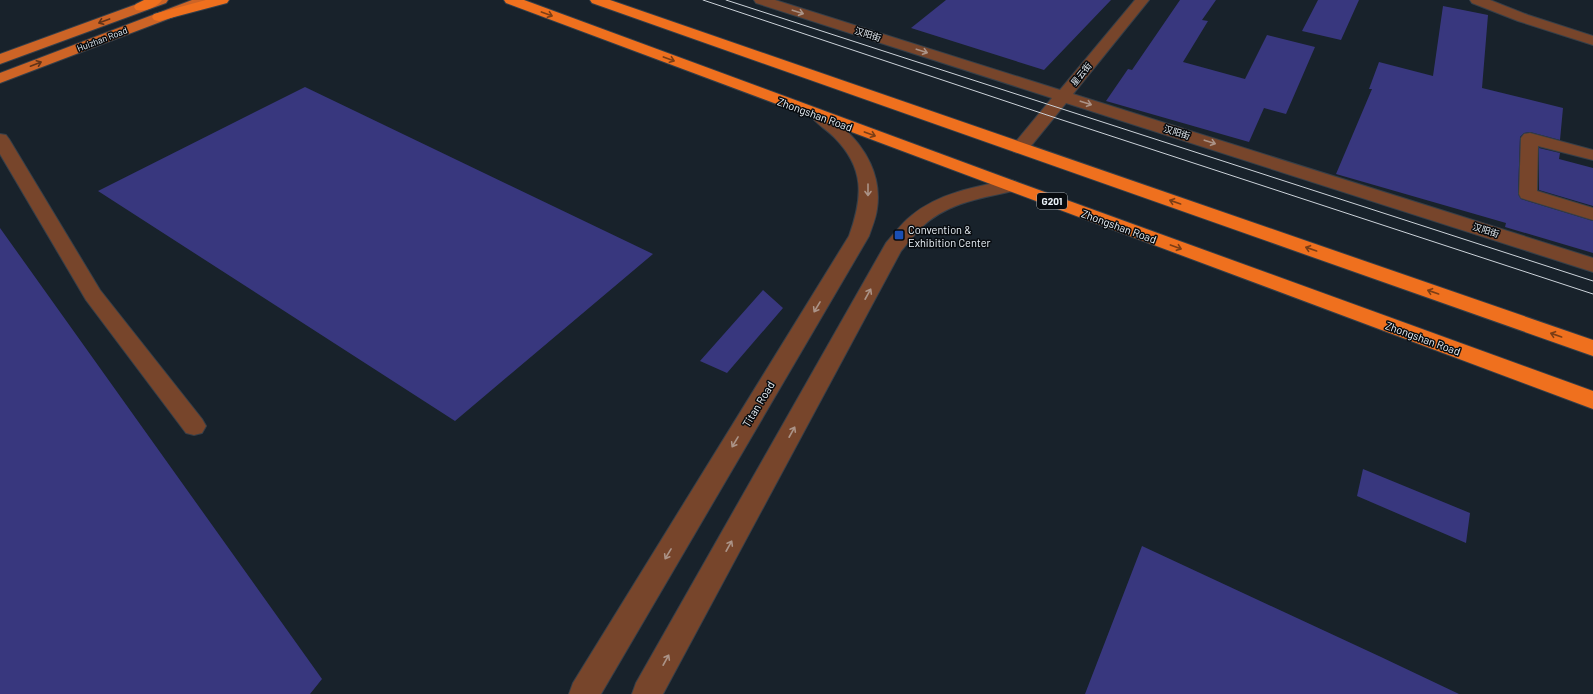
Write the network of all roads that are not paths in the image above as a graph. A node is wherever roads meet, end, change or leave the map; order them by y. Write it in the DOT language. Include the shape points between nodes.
graph roads {
  1 [pos="155,0"];
  2 [pos="161,0"];
  3 [pos="204,0"];
  4 [pos="222,0"];
  5 [pos="511,0"];
  6 [pos="597,0"];
  7 [pos="761,0"];
  8 [pos="1142,0"];
  9 [pos="1477,0"];
  10 [pos="141,7"];
  11 [pos="158,17"];
  12 [pos="1593,41"];
  13 [pos="0,59"];
  14 [pos="0,78"];
  15 [pos="1063,96"];
  16 [pos="817,114"];
  17 [pos="0,139"];
  18 [pos="1020,148"];
  19 [pos="1593,155"];
  20 [pos="1011,186"];
  21 [pos="1593,214"];
  22 [pos="1593,264"];
  23 [pos="1593,348"];
  24 [pos="1593,400"];
  25 [pos="194,426"];
  26 [pos="584,694"];
  27 [pos="647,694"];
  1 -- 10 [label="highway"];
  2 -- 10 [label="main road, Huizhan Road"];
  3 -- 11 [label="main road, Huizhan Road"];
  4 -- 11 [label="highway"];
  5 -- 16 [label="highway, Zhongshan Road / G201, one-way"];
  6 -- 18 [label="highway"];
  7 -- 15 [label="street, 汉阳街, one-way"];
  8 -- 15 [label="street, 星云街"];
  9 -- 12 [label="street"];
  10 -- 13 [label="main road, Huizhan Road, one-way"];
  14 -- 11 [label="main road, Huizhan Road, one-way"];
  15 -- 18 [label="street, 星云街"];
  15 -- 22 [label="street, 汉阳街, one-way"];
  16 -- 20 [label="highway, Zhongshan Road / G201, one-way"];
  16 -- 26 [label="street, Titan Road, one-way" via="842,134 859,156 868,181 868,208 859,236"];
  17 -- 25 [label="street" via="93,295"];
  23 -- 18 [label="highway, one-way"];
  19 -- 21 [label="street" via="1530,138 1528,194"];
  20 -- 24 [label="highway, Zhongshan Road / G201, one-way"];
  27 -- 20 [label="street, one-way" via="893,248 918,220 946,203 979,191"];
}
